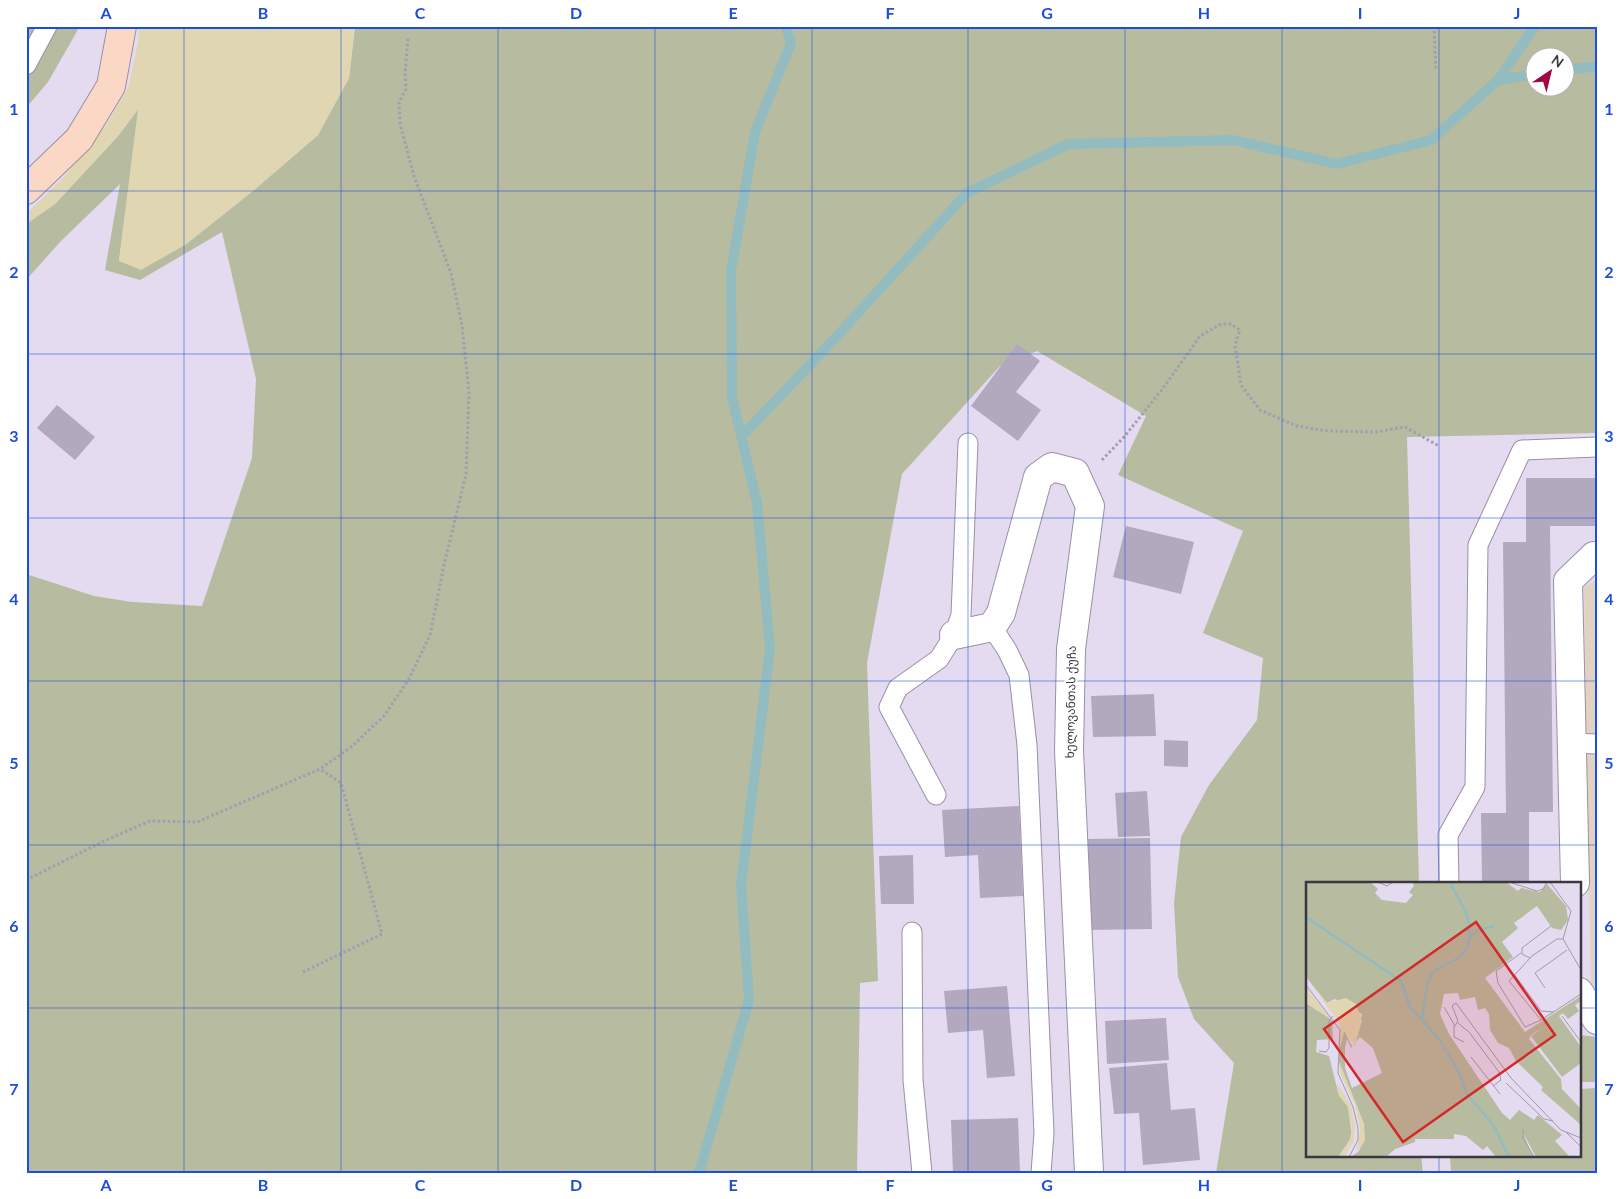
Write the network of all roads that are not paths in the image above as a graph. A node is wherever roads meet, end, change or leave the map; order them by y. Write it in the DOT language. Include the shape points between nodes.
graph roads {
  1 [pos="47,26"];
  2 [pos="122,26"];
  3 [pos="26,65"];
  4 [pos="26,190"];
  5 [pos="968,443"];
  6 [pos="1597,447"];
  7 [pos="1597,556"];
  8 [pos="992,627"];
  9 [pos="954,635"];
  10 [pos="1584,744"];
  11 [pos="936,794"];
  12 [pos="1449,882"];
  13 [pos="1575,882"];
  14 [pos="912,932"];
  15 [pos="1580,994"];
  16 [pos="1580,1019"];
  17 [pos="1597,1020"];
  18 [pos="922,1173"];
  19 [pos="1041,1173"];
  20 [pos="1089,1173"];
  1 -- 3 [label="lane"];
  2 -- 4 [label="street" via="111,86 78,139"];
  5 -- 9 [label="lane" via="961,615"];
  6 -- 12 [label="lane" via="1522,450 1478,545 1474,787 1448,835"];
  7 -- 10 [label="street" via="1568,581"];
  8 -- 9 [label="street"];
  8 -- 19 [label="lane" via="1008,650 1019,675 1027,745 1044,1133"];
  8 -- 20 [label="street, ხელოვანთას ქუჩა" via="1001,613 1038,477 1052,467 1075,473 1090,506 1071,649 1069,751"];
  9 -- 11 [label="lane" via="939,659 898,688 889,706"];
  10 -- 13 [label="street"];
  14 -- 18 [label="lane" via="913,1080"];
  15 -- 17 [label="street"];
  16 -- 17 [label="lane"];
}
